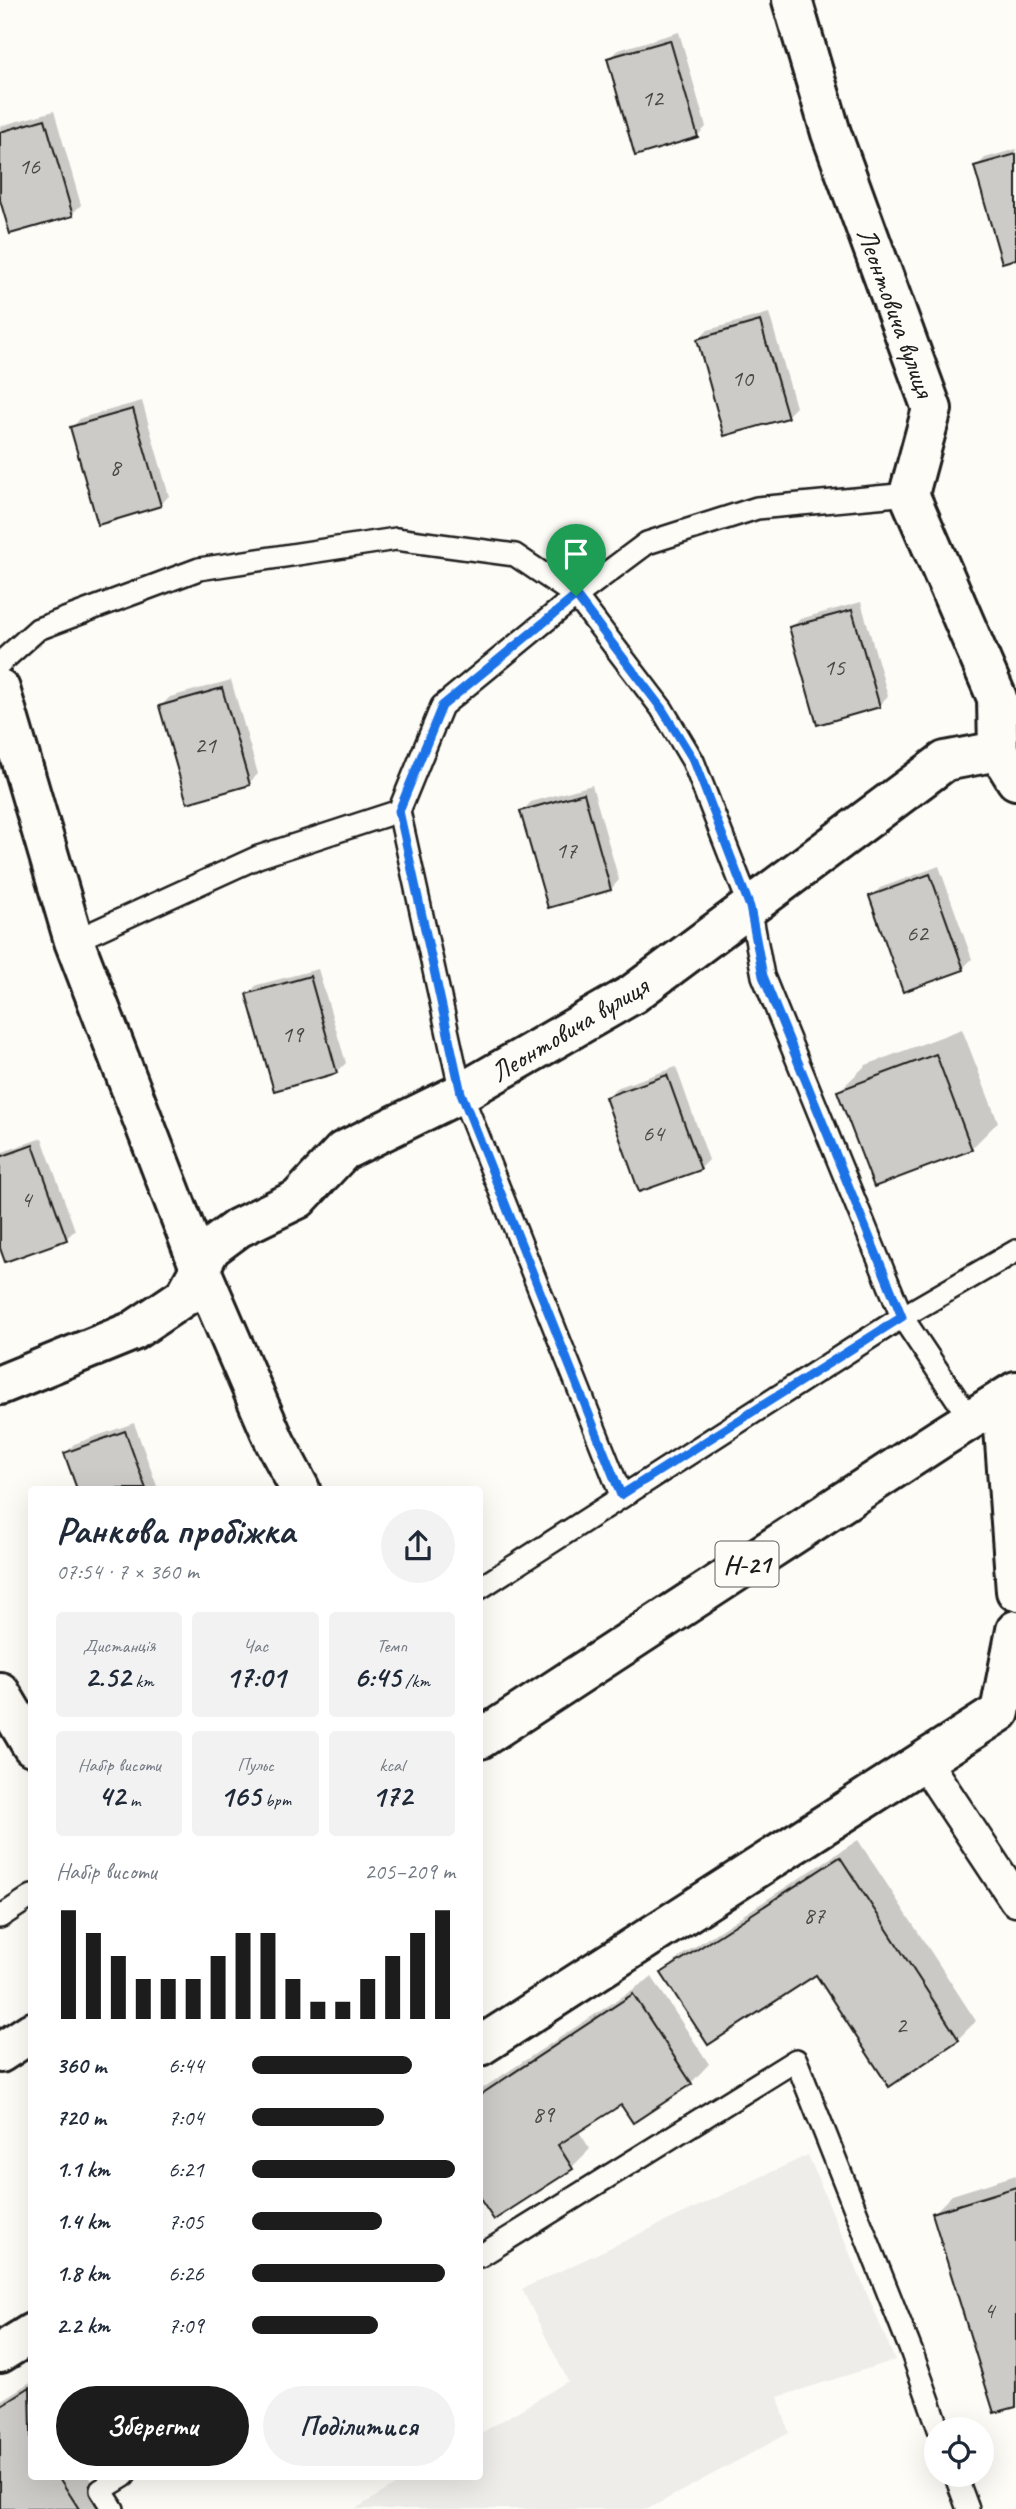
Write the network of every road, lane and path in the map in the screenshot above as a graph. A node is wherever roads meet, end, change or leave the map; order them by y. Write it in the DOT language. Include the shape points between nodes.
graph roads {
  1 [pos="792,0"];
  2 [pos="909,494"];
  3 [pos="576,596"];
  4 [pos="0,663"];
  5 [pos="0,688"];
  6 [pos="1006,693"];
  7 [pos="1007,766"];
  8 [pos="399,811"];
  9 [pos="750,907"];
  10 [pos="74,941"];
  11 [pos="461,1093"];
  12 [pos="1016,1251"];
  13 [pos="200,1268"];
  14 [pos="902,1317"];
  15 [pos="0,1385"];
  16 [pos="996,1404"];
  17 [pos="298,1486"];
  18 [pos="621,1495"];
  19 [pos="483,1586"];
  20 [pos="1016,1591"];
  21 [pos="1016,1630"];
  22 [pos="0,1692"];
  23 [pos="483,1737"];
  24 [pos="28,1739"];
  25 [pos="924,1761"];
  26 [pos="28,1899"];
  27 [pos="1016,1900"];
  28 [pos="0,1917"];
  29 [pos="28,2035"];
  30 [pos="483,2044"];
  31 [pos="0,2053"];
  32 [pos="483,2254"];
  33 [pos="28,2336"];
  34 [pos="0,2353"];
  35 [pos="935,2417"];
  36 [pos="117,2480"];
  37 [pos="960,2487"];
  38 [pos="113,2509"];
  39 [pos="968,2509"];
  1 -- 2 [label="street, Леонтовича вулиця" via="831,134 932,409"];
  2 -- 3 [label="lane" via="757,508 647,542"];
  2 -- 6 [label="street, Леонтовича вулиця"];
  3 -- 4 [label="lane" via="516,555 396,539 198,569 38,629"];
  3 -- 8 [label="lane" via="442,706"];
  3 -- 9 [label="lane" via="662,709 694,761"];
  5 -- 10 [label="street"];
  6 -- 7 [label="street, Леонтовича вулиця"];
  7 -- 9 [label="street, Леонтовича вулиця" via="945,761"];
  8 -- 10 [label="lane" via="258,857"];
  8 -- 11 [label="lane"];
  9 -- 11 [label="street, Леонтовича вулиця" via="633,994"];
  9 -- 14 [label="lane" via="763,976"];
  10 -- 13 [label="street"];
  11 -- 13 [label="street, Леонтовича вулиця" via="343,1151 298,1199 238,1228 211,1248"];
  11 -- 18 [label="lane"];
  12 -- 14 [label="lane"];
  13 -- 15 [label="street, Леонтовича вулиця" via="185,1296 134,1331"];
  13 -- 17 [label="street"];
  14 -- 16 [label="lane"];
  14 -- 18 [label="lane"];
  16 -- 20 [label="street"];
  16 -- 23 [label="street, Н-21"];
  18 -- 19 [label="lane"];
  21 -- 25 [label="street" via="1000,1712"];
  22 -- 24 [label="street"];
  25 -- 27 [label="street"];
  25 -- 30 [label="street"];
  26 -- 28 [label="lane"];
  29 -- 31 [label="street"];
  32 -- 35 [label="lane" via="796,2060"];
  33 -- 34 [label="street"];
  36 -- 38 [label="lane" via="101,2490"];
  37 -- 39 [label="lane"];
}
